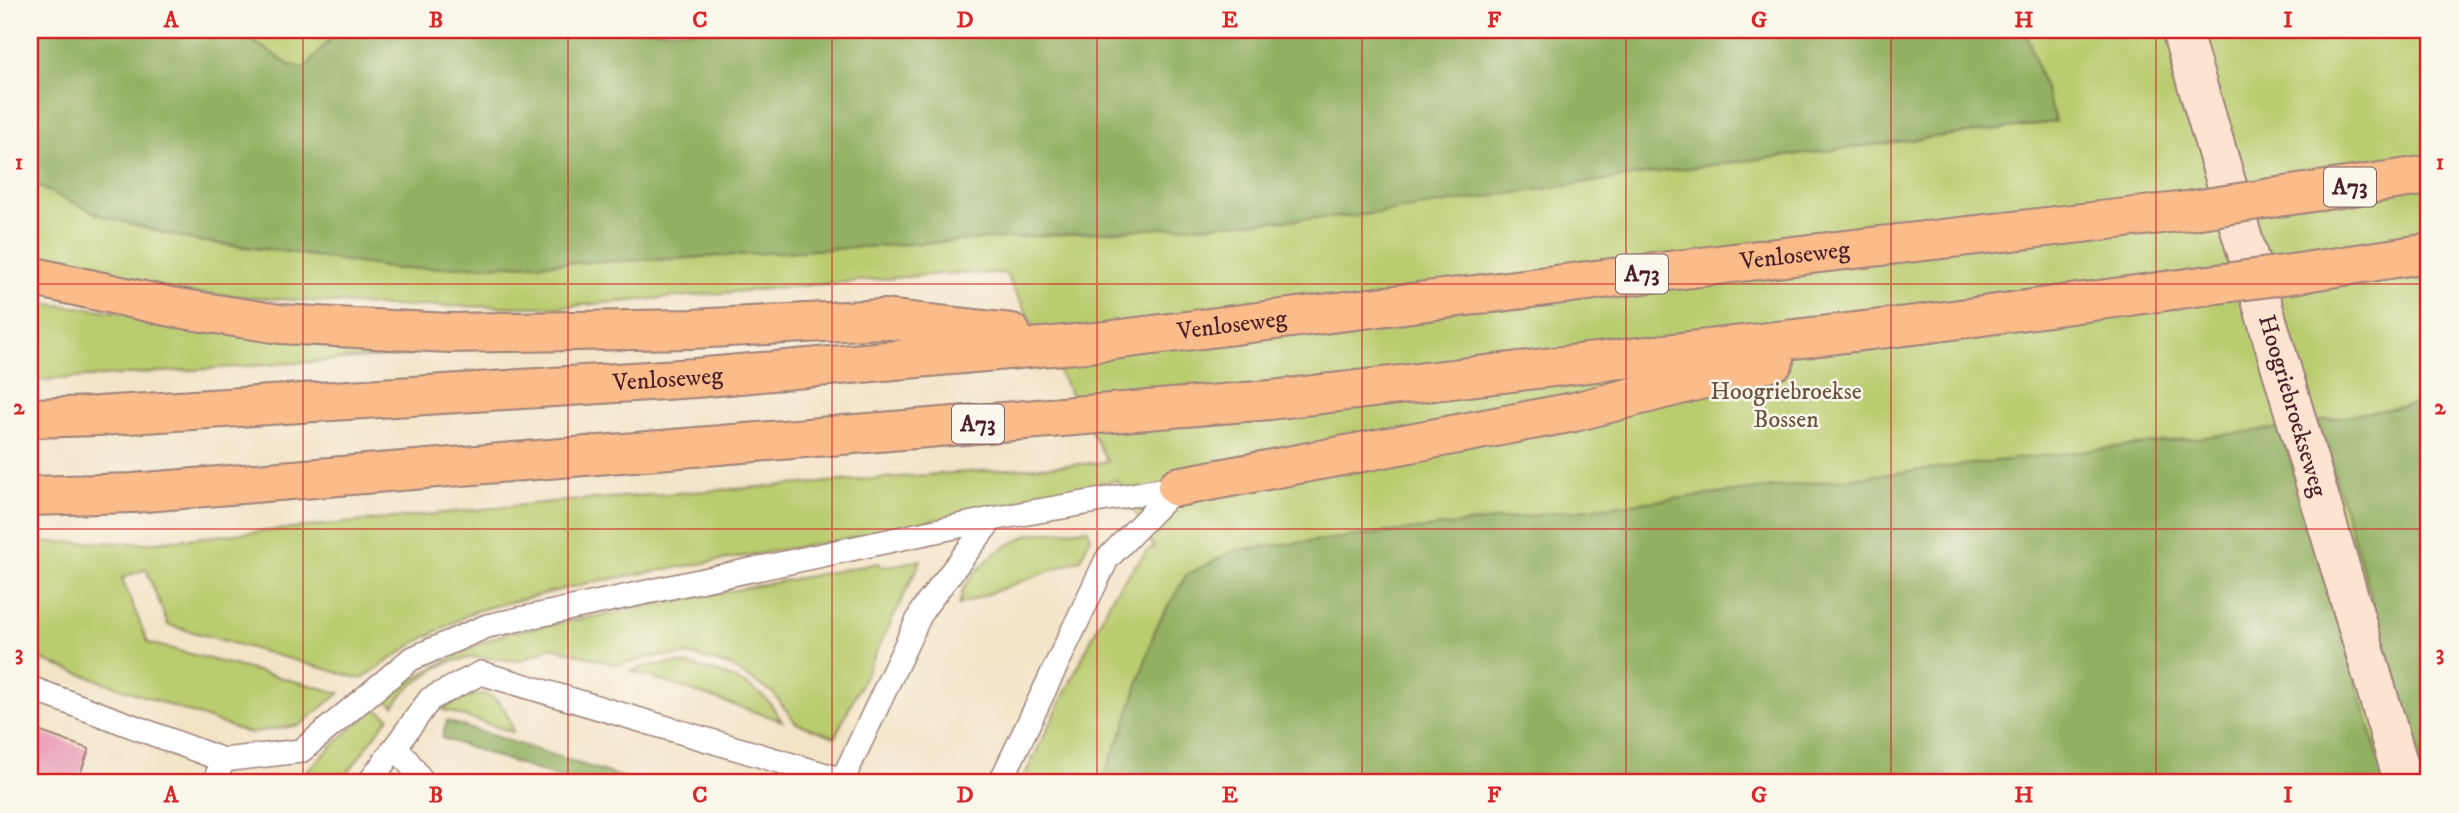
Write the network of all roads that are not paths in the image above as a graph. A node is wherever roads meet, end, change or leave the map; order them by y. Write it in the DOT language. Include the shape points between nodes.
graph roads {
  1 [pos="2181,30"];
  2 [pos="2429,175"];
  3 [pos="2429,253"];
  4 [pos="30,276"];
  5 [pos="1923,324"];
  6 [pos="1097,342"];
  7 [pos="30,418"];
  8 [pos="1177,486"];
  9 [pos="30,496"];
  10 [pos="992,519"];
  11 [pos="30,688"];
  12 [pos="397,747"];
  13 [pos="223,760"];
  14 [pos="842,781"];
  15 [pos="214,783"];
  16 [pos="369,783"];
  17 [pos="424,783"];
  18 [pos="1000,783"];
  19 [pos="2404,783"];
  1 -- 19 [label="street, Hoogriebroekseweg"];
  2 -- 6 [label="highway, Venloseweg / A73, bridge" via="2187,211"];
  3 -- 5 [label="highway, A73, bridge"];
  4 -- 6 [label="highway, A73" via="172,307 280,324 449,333 691,329 883,319"];
  5 -- 8 [label="highway, A73" via="1573,412"];
  5 -- 9 [label="highway, A73" via="1270,400 133,493"];
  6 -- 7 [label="highway, Venloseweg / A73" via="695,378"];
  8 -- 10 [label="lane, A73"];
  8 -- 18 [label="lane" via="1107,559"];
  10 -- 13 [label="lane, A73" via="488,626 411,659 301,751"];
  10 -- 14 [label="lane" via="923,609"];
  11 -- 13 [label="lane, A73"];
  12 -- 14 [label="lane" via="430,699 481,673"];
  12 -- 16 [label="lane"];
  12 -- 17 [label="lane"];
  13 -- 15 [label="lane"];
}
